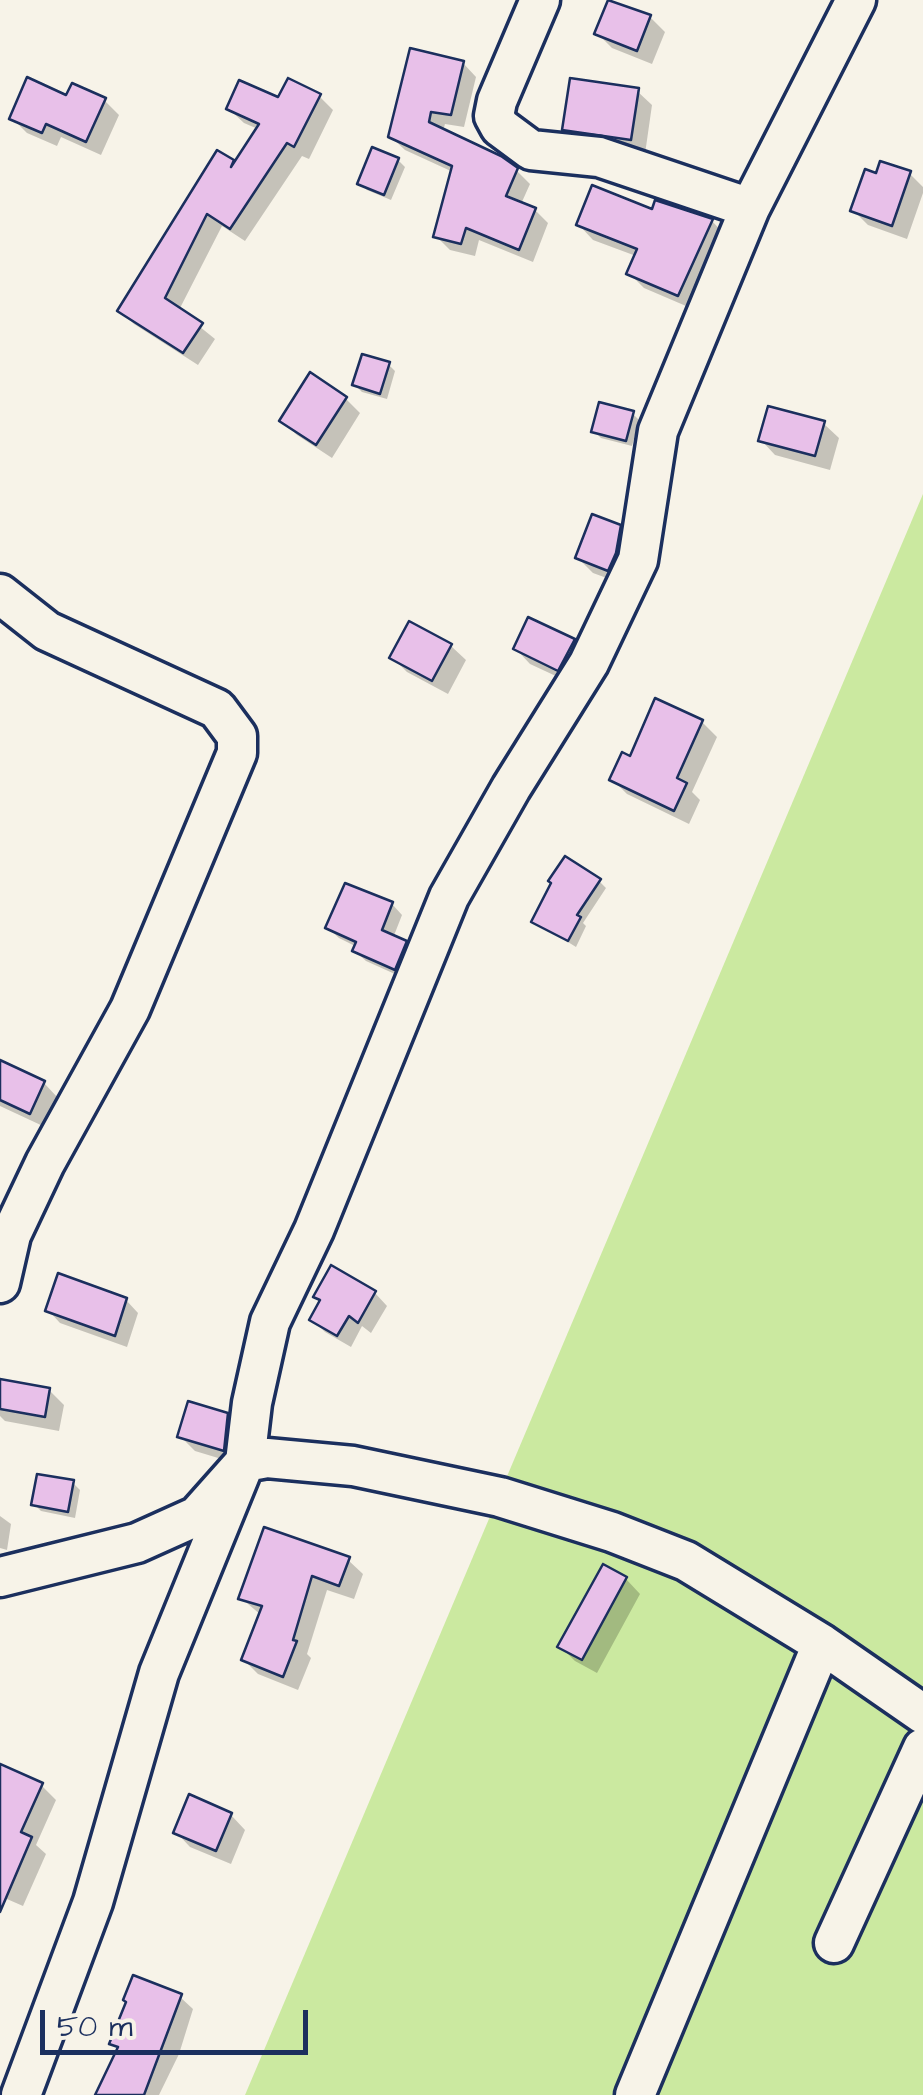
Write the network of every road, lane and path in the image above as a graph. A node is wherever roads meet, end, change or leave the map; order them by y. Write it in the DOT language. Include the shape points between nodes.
graph roads {
  1 [pos="540,0"];
  2 [pos="856,0"];
  3 [pos="750,208"];
  4 [pos="0,594"];
  5 [pos="0,1283"];
  6 [pos="245,1462"];
  7 [pos="0,1577"];
  8 [pos="822,1644"];
  9 [pos="923,1714"];
  10 [pos="923,1748"];
  11 [pos="834,1943"];
  12 [pos="21,2095"];
  13 [pos="635,2095"];
  1 -- 3 [label="street" via="497,101 500,128 531,150 599,158"];
  2 -- 3 [label="street"];
  3 -- 6 [label="street" via="658,431 638,560 589,662 449,896 270,1322"];
  4 -- 5 [label="street" via="48,631 217,710 237,736 237,753 130,1009 12,1235"];
  6 -- 7 [label="street" via="197,1516 137,1543"];
  6 -- 8 [label="street" via="353,1466 500,1497 612,1532 686,1561"];
  6 -- 12 [label="street" via="159,1673 92,1902"];
  8 -- 9 [label="street"];
  8 -- 13 [label="street"];
  10 -- 11 [label="street"];
}
